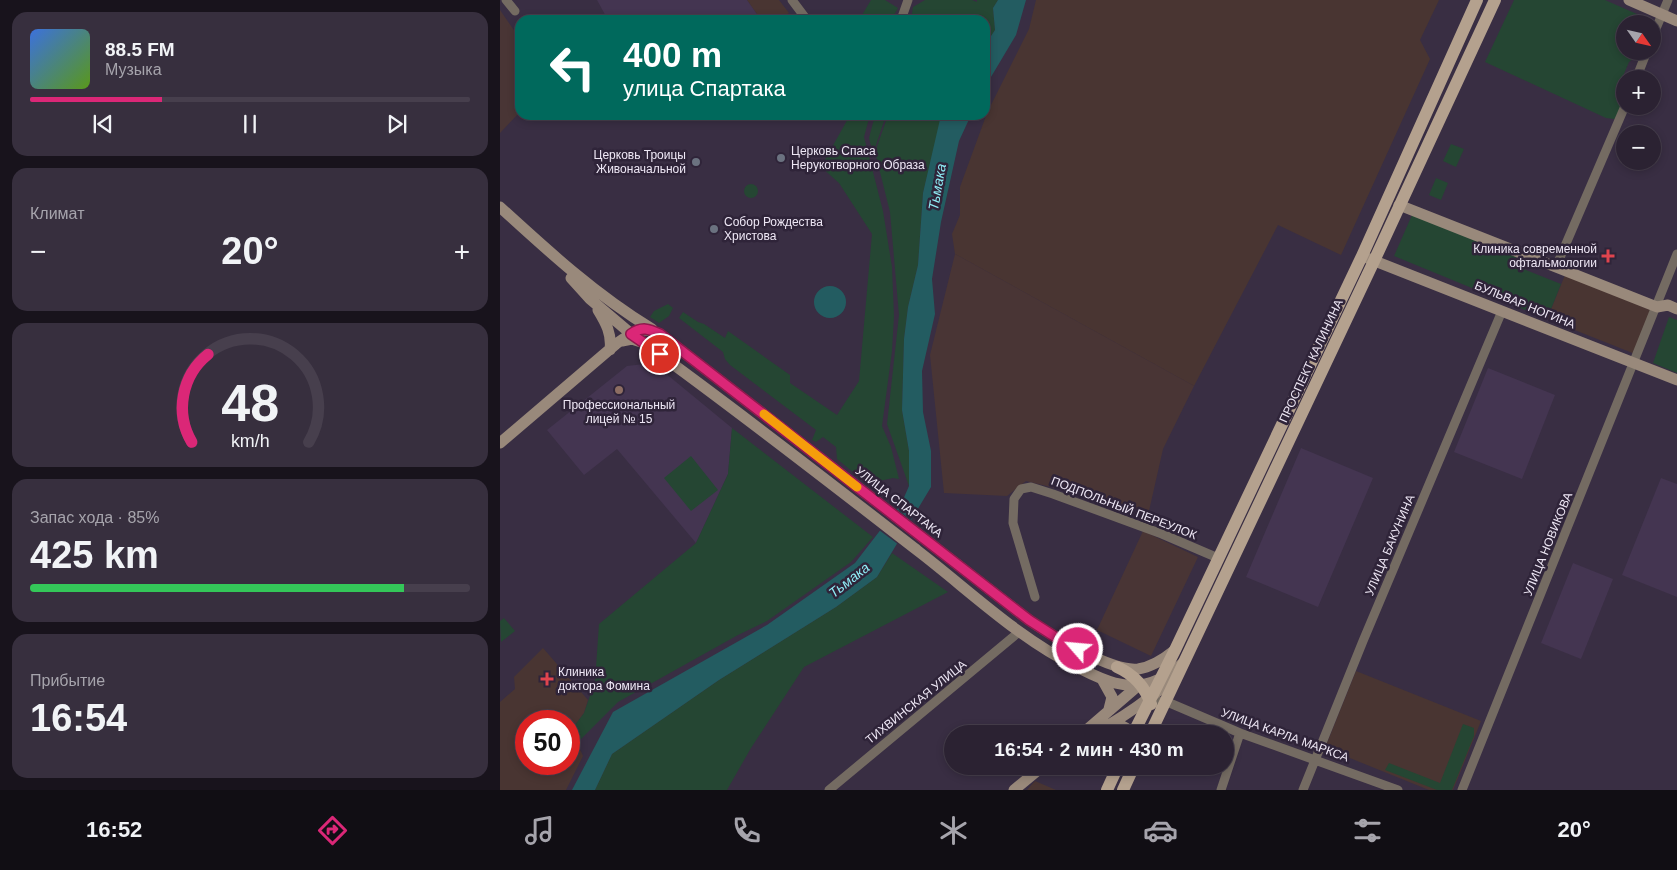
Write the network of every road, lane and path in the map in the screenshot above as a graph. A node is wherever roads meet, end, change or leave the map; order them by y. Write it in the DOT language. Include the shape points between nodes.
graph roads {
  1 [pos="506,0"];
  2 [pos="792,0"];
  3 [pos="908,0"];
  4 [pos="1477,0"];
  5 [pos="1495,0"];
  6 [pos="1629,0"];
  7 [pos="1668,0"];
  8 [pos="515,11"];
  9 [pos="803,15"];
  10 [pos="904,15"];
  11 [pos="1662,15"];
  12 [pos="1677,21"];
  13 [pos="1621,115"];
  14 [pos="1399,205"];
  15 [pos="500,207"];
  16 [pos="1677,254"];
  17 [pos="1368,258"];
  18 [pos="557,259"];
  19 [pos="1556,267"];
  20 [pos="590,299"];
  21 [pos="1657,307"];
  22 [pos="1677,309"];
  23 [pos="1502,311"];
  24 [pos="660,334"];
  25 [pos="636,337"];
  26 [pos="614,346"];
  27 [pos="1634,363"];
  28 [pos="1677,380"];
  29 [pos="726,385"];
  30 [pos="716,397"];
  31 [pos="500,443"];
  32 [pos="1218,558"];
  33 [pos="1035,597"];
  34 [pos="1019,632"];
  35 [pos="1173,655"];
  36 [pos="1117,667"];
  37 [pos="1181,667"];
  38 [pos="1102,679"];
  39 [pos="1140,685"];
  40 [pos="1155,695"];
  41 [pos="1109,709"];
  42 [pos="1115,722"];
  43 [pos="1092,725"];
  44 [pos="1110,725"];
  45 [pos="1120,725"];
  46 [pos="1138,725"];
  47 [pos="1152,725"];
  48 [pos="1240,733"];
  49 [pos="1315,760"];
  50 [pos="1032,775"];
  51 [pos="1114,775"];
  52 [pos="1130,775"];
  53 [pos="829,790"];
  54 [pos="1014,790"];
  55 [pos="1107,790"];
  56 [pos="1123,790"];
  57 [pos="1221,790"];
  58 [pos="1303,790"];
  59 [pos="1398,790"];
  60 [pos="1462,790"];
  1 -- 8 [label="street"];
  2 -- 9 [label="street"];
  3 -- 10 [label="street"];
  4 -- 17 [label="main road, ПРОСПЕКТ КАЛИНИНА"];
  5 -- 14 [label="main road, ПРОСПЕКТ КАЛИНИНА"];
  6 -- 11 [label="main road"];
  7 -- 11 [label="street"];
  11 -- 12 [label="main road"];
  13 -- 19 [label="street"];
  14 -- 17 [label="main road, ПРОСПЕКТ КАЛИНИНА"];
  14 -- 19 [label="main road"];
  15 -- 18 [label="main road"];
  16 -- 21 [label="street, УЛИЦА НОВИКОВА"];
  17 -- 23 [label="main road, БУЛЬВАР НОГИНА"];
  17 -- 32 [label="main road, ПРОСПЕКТ КАЛИНИНА"];
  17 -- 37 [label="main road, ПРОСПЕКТ КАЛИНИНА"];
  18 -- 20 [label="main road"];
  18 -- 24 [label="main road" via="598,293"];
  19 -- 21 [label="main road"];
  20 -- 25 [label="main road"];
  20 -- 26 [label="main road" via="607,326"];
  21 -- 22 [label="main road" via="1668,305"];
  21 -- 27 [label="street, УЛИЦА НОВИКОВА"];
  23 -- 27 [label="main road, БУЛЬВАР НОГИНА"];
  23 -- 49 [label="street, УЛИЦА БАКУНИНА"];
  24 -- 25 [label="main road, УЛИЦА СПАРТАКА" via="644,329 636,330"];
  24 -- 29 [label="main road, УЛИЦА СПАРТАКА"];
  25 -- 26 [label="main road, УЛИЦА СПАРТАКА"];
  25 -- 30 [label="main road"];
  26 -- 31 [label="main road"];
  27 -- 28 [label="main road, БУЛЬВАР НОГИНА"];
  27 -- 60 [label="street, УЛИЦА НОВИКОВА"];
  29 -- 30 [label="main road"];
  29 -- 36 [label="main road, УЛИЦА СПАРТАКА" via="1041,628"];
  30 -- 34 [label="main road"];
  32 -- 33 [label="street, ПОДПОЛЬНЫЙ ПЕРЕУЛОК" via="1053,494 1031,487 1020,489 1014,499 1013,523"];
  32 -- 35 [label="main road, ПРОСПЕКТ КАЛИНИНА"];
  34 -- 38 [label="main road" via="1049,652"];
  34 -- 53 [label="street, ТИХВИНСКАЯ УЛИЦА"];
  35 -- 36 [label="main road, УЛИЦА СПАРТАКА" via="1147,667 1133,670"];
  35 -- 39 [label="main road"];
  35 -- 40 [label="main road, ПРОСПЕКТ КАЛИНИНА"];
  36 -- 39 [label="main road"];
  37 -- 40 [label="main road, ПРОСПЕКТ КАЛИНИНА"];
  37 -- 40 [label="main road" via="1172,672"];
  38 -- 39 [label="main road"];
  38 -- 41 [label="main road" via="1112,697"];
  39 -- 40 [label="main road"];
  39 -- 40 [label="main road"];
  39 -- 41 [label="main road"];
  40 -- 42 [label="main road"];
  40 -- 46 [label="main road, ПРОСПЕКТ КАЛИНИНА"];
  40 -- 47 [label="main road, ПРОСПЕКТ КАЛИНИНА"];
  40 -- 48 [label="street, УЛИЦА КАРЛА МАРКСА"];
  41 -- 43 [label="main road"];
  42 -- 44 [label="main road"];
  42 -- 45 [label="main road"];
  48 -- 49 [label="street, УЛИЦА КАРЛА МАРКСА"];
  48 -- 57 [label="street"];
  49 -- 58 [label="street, УЛИЦА БАКУНИНА"];
  49 -- 59 [label="street, УЛИЦА КАРЛА МАРКСА"];
  50 -- 54 [label="main road"];
  51 -- 55 [label="main road"];
  52 -- 56 [label="main road"];
}
